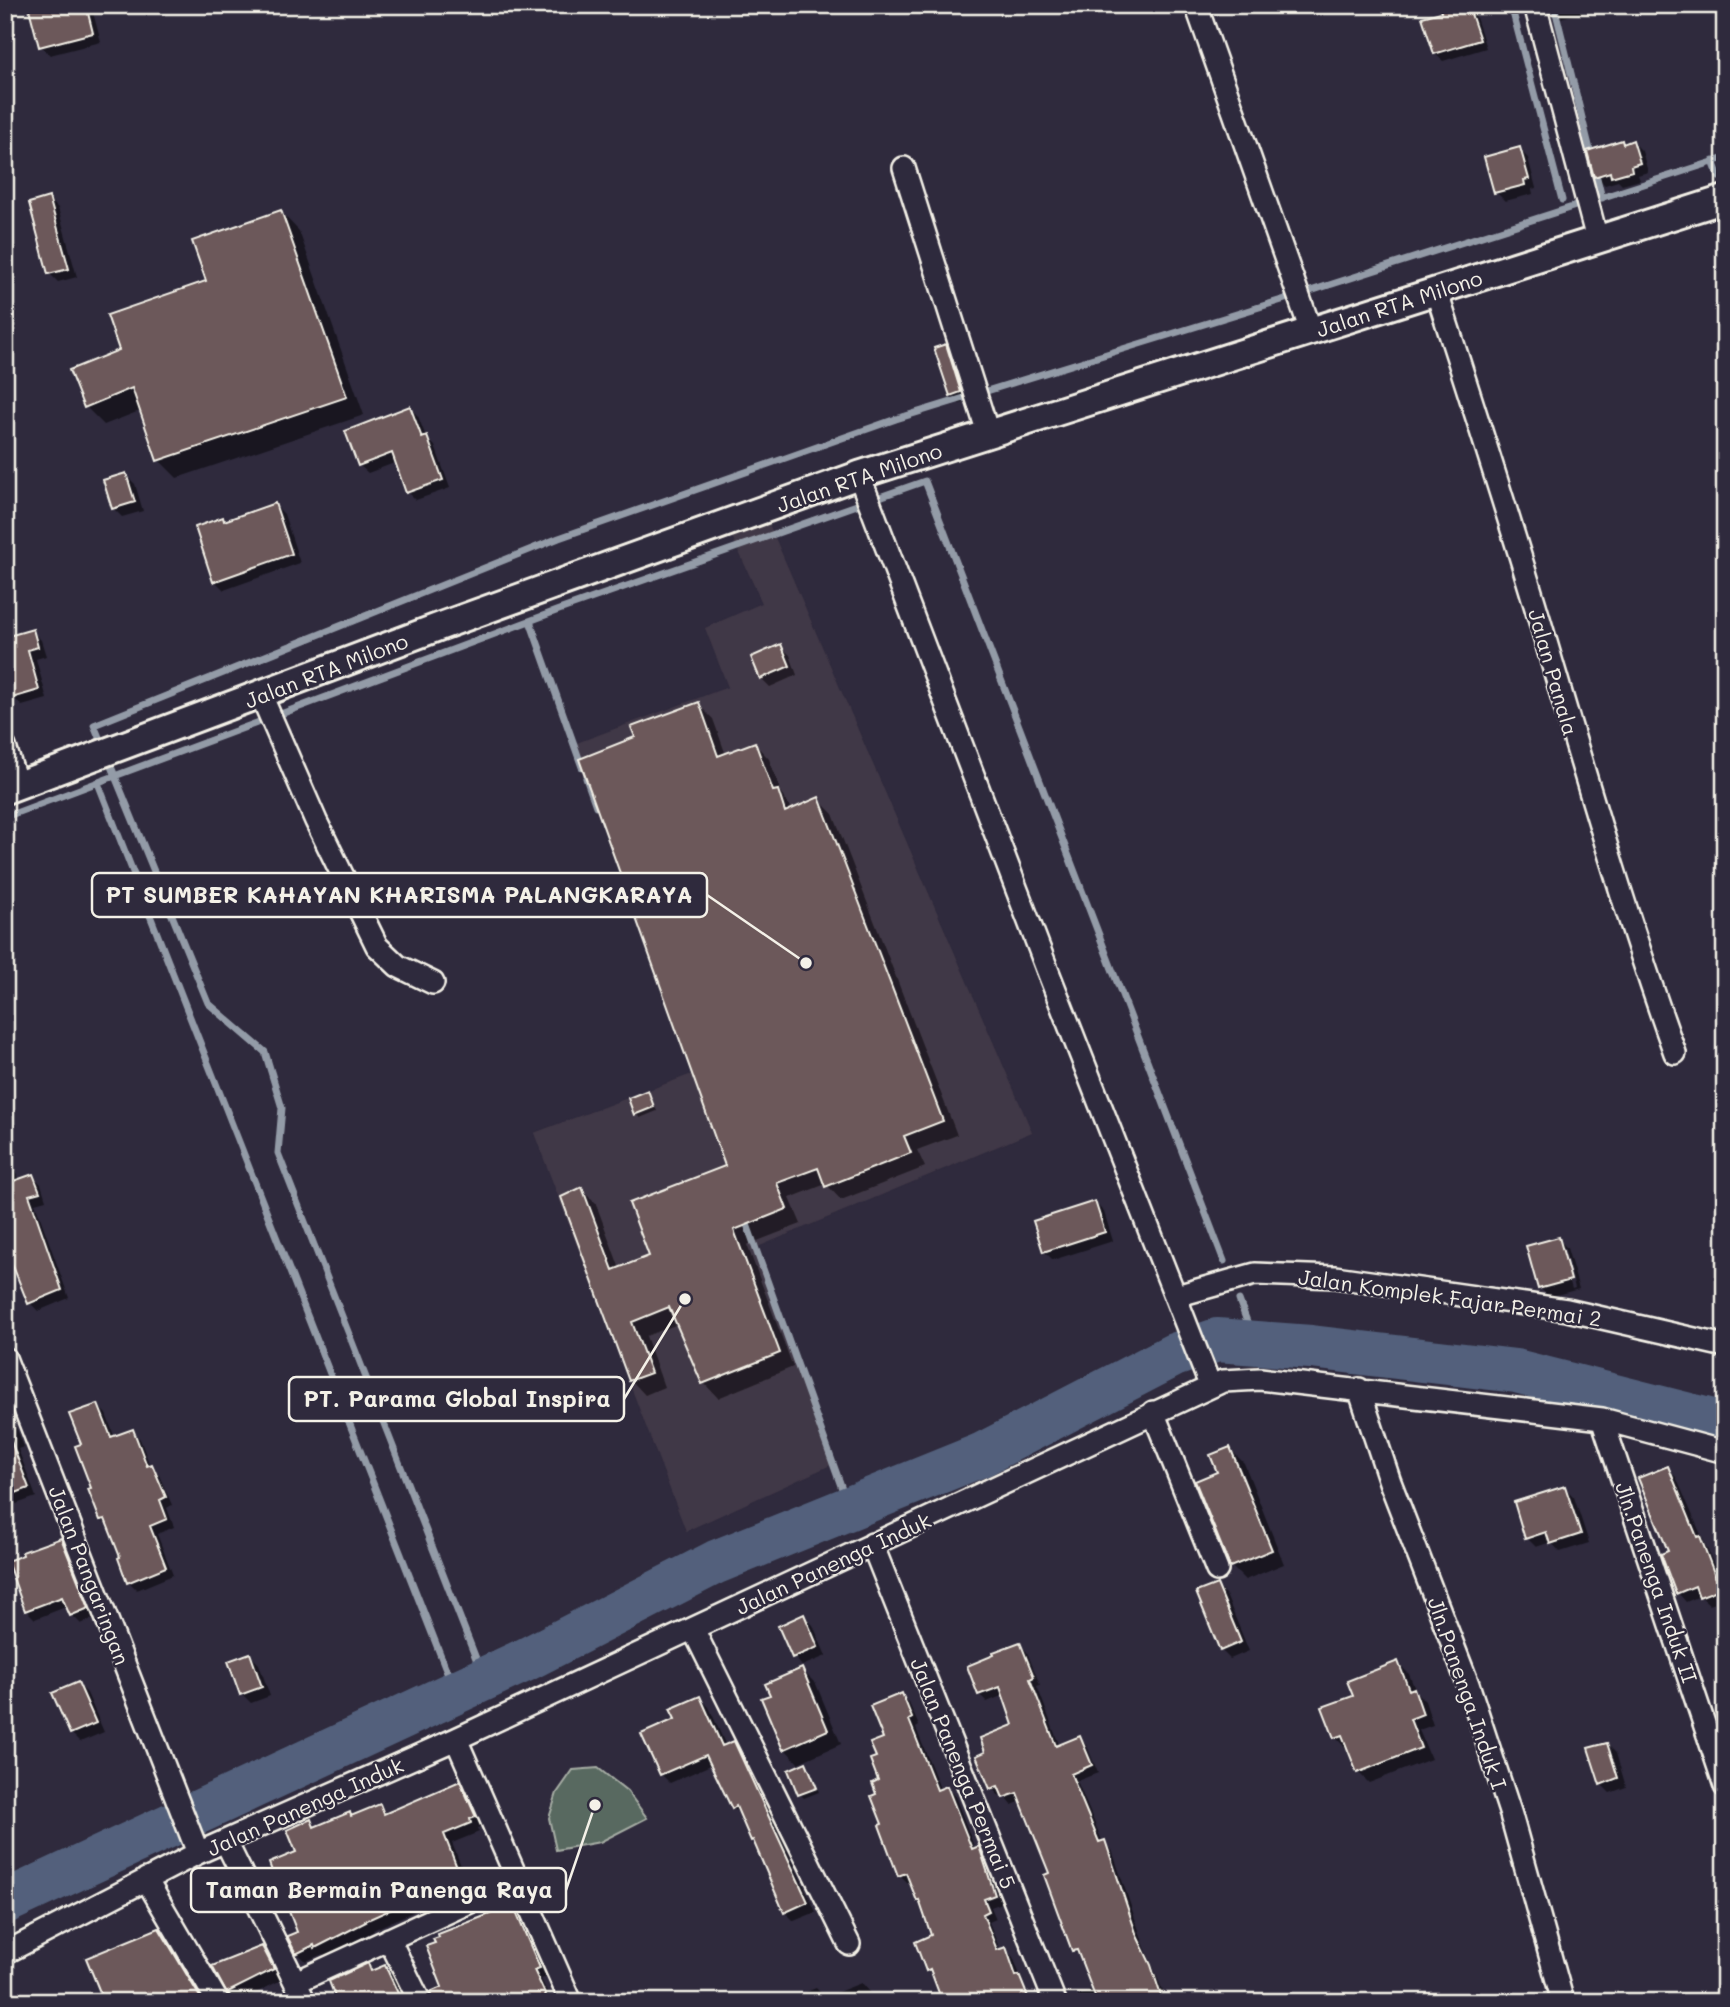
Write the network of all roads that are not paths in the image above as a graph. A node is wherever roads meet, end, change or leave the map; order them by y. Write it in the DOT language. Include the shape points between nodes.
graph roads {
  1 [pos="1196,5"];
  2 [pos="1535,5"];
  3 [pos="904,168"];
  4 [pos="1725,199"];
  5 [pos="1597,239"];
  6 [pos="1436,289"];
  7 [pos="1311,331"];
  8 [pos="988,433"];
  9 [pos="859,475"];
  10 [pos="261,695"];
  11 [pos="5,747"];
  12 [pos="11,787"];
  13 [pos="433,983"];
  14 [pos="1675,1053"];
  15 [pos="1176,1296"];
  16 [pos="1725,1346"];
  17 [pos="5,1357"];
  18 [pos="1207,1378"];
  19 [pos="1359,1389"];
  20 [pos="1153,1412"];
  21 [pos="1602,1419"];
  22 [pos="1725,1452"];
  23 [pos="872,1544"];
  24 [pos="1217,1570"];
  25 [pos="693,1629"];
  26 [pos="456,1739"];
  27 [pos="1725,1786"];
  28 [pos="226,1842"];
  29 [pos="195,1844"];
  30 [pos="146,1878"];
  31 [pos="518,1880"];
  32 [pos="389,1939"];
  33 [pos="849,1944"];
  34 [pos="5,1952"];
  35 [pos="300,1992"];
  36 [pos="218,2002"];
  37 [pos="421,2002"];
  38 [pos="571,2002"];
  39 [pos="1055,2002"];
  40 [pos="1563,2002"];
  1 -- 7 [label="street"];
  2 -- 5 [label="street"];
  3 -- 8 [label="street"];
  4 -- 5 [label="street, Jalan RTA Milono"];
  5 -- 6 [label="street, Jalan RTA Milono"];
  6 -- 7 [label="street, Jalan RTA Milono"];
  6 -- 14 [label="street, Jalan Panala" via="1639,953"];
  7 -- 8 [label="street, Jalan RTA Milono"];
  8 -- 9 [label="street, Jalan RTA Milono"];
  9 -- 10 [label="street, Jalan RTA Milono"];
  9 -- 15 [label="street"];
  10 -- 12 [label="street, Jalan RTA Milono"];
  10 -- 13 [label="street" via="377,946 398,966"];
  11 -- 12 [label="street"];
  15 -- 16 [label="street, Jalan Komplek Fajar Permai 2" via="1255,1274 1335,1277 1567,1310"];
  15 -- 18 [label="street"];
  17 -- 29 [label="street, Jalan Pangaringan"];
  18 -- 19 [label="street, Jalan Panenga Induk"];
  18 -- 20 [label="street, Jalan Panenga Induk"];
  19 -- 21 [label="street, Jalan Panenga Induk"];
  19 -- 40 [label="street, Jln.Panenga Induk I" via="1468,1684 1511,1815"];
  20 -- 23 [label="street, Jalan Panenga Induk"];
  20 -- 24 [label="street"];
  21 -- 22 [label="street, Jalan Panenga Induk"];
  21 -- 27 [label="street, Jln.Panenga Induk II"];
  23 -- 25 [label="street, Jalan Panenga Induk"];
  23 -- 39 [label="street, Jalan Panenga Permai 5"];
  25 -- 26 [label="street, Jalan Panenga Induk"];
  25 -- 33 [label="street"];
  26 -- 28 [label="street, Jalan Panenga Induk"];
  26 -- 31 [label="street"];
  28 -- 29 [label="street, Jalan Panenga Induk"];
  28 -- 35 [label="street"];
  29 -- 30 [label="street, Jalan Panenga Induk"];
  30 -- 34 [label="street, Jalan Panenga Induk"];
  30 -- 36 [label="street"];
  31 -- 32 [label="street"];
  31 -- 38 [label="street"];
  32 -- 35 [label="street"];
  32 -- 37 [label="street"];
}
